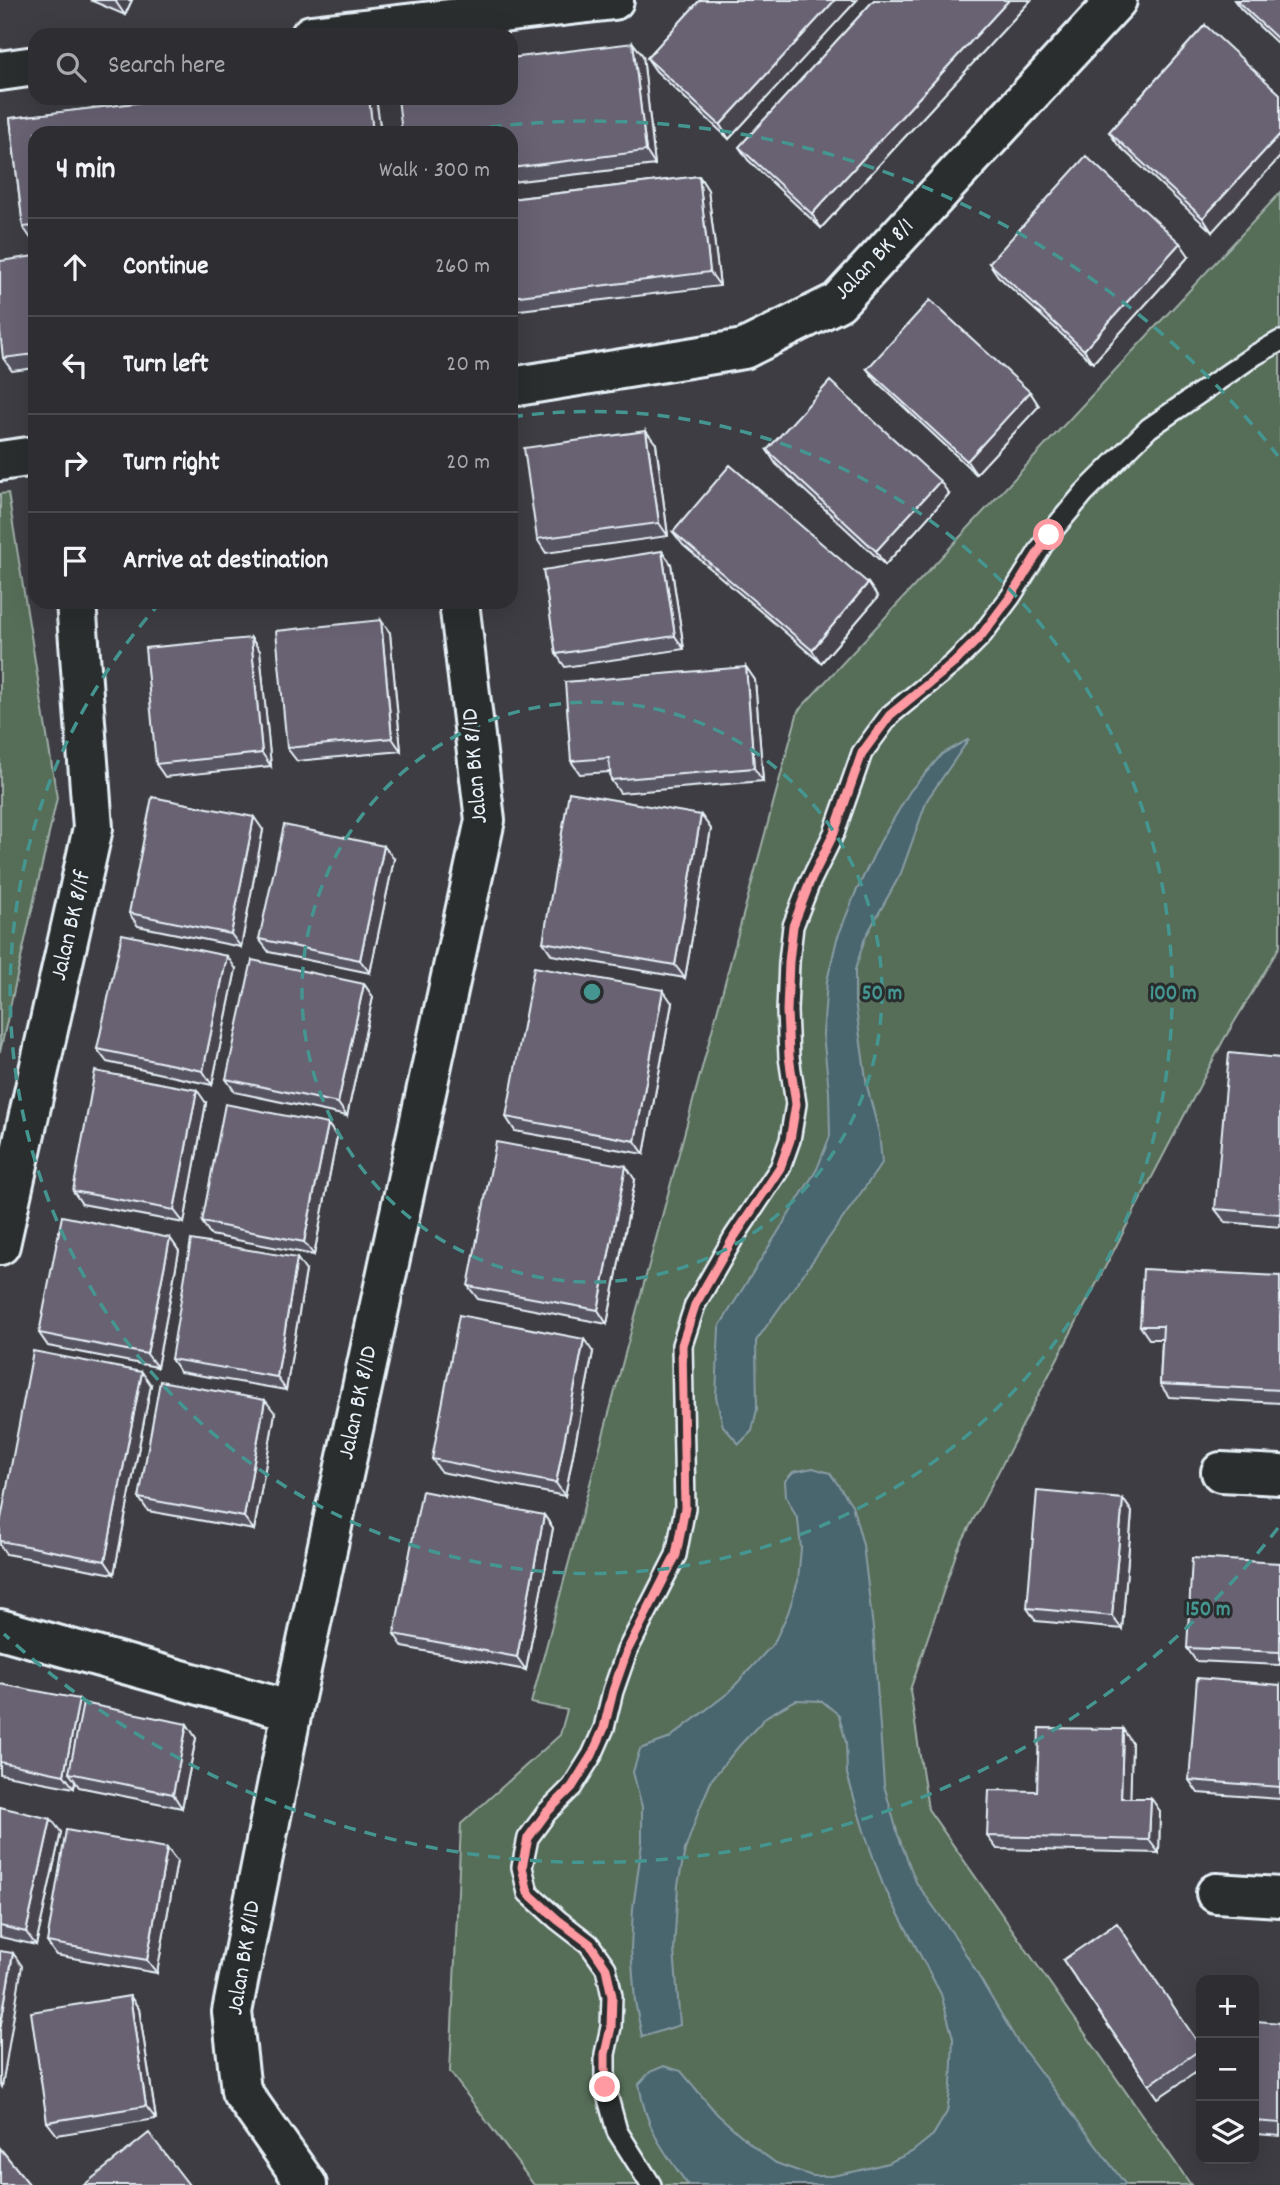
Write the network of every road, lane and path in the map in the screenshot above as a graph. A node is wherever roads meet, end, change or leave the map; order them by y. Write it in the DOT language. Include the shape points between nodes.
graph roads {
  1 [pos="614,0"];
  2 [pos="1117,0"];
  3 [pos="328,23"];
  4 [pos="28,67"];
  5 [pos="0,71"];
  6 [pos="1280,341"];
  7 [pos="518,386"];
  8 [pos="28,457"];
  9 [pos="0,461"];
  10 [pos="77,609"];
  11 [pos="460,609"];
  12 [pos="0,1245"];
  13 [pos="1221,1472"];
  14 [pos="1280,1475"];
  15 [pos="0,1629"];
  16 [pos="292,1711"];
  17 [pos="1216,1893"];
  18 [pos="1280,1897"];
  19 [pos="307,2185"];
  20 [pos="651,2185"];
  1 -- 3 [label="street"];
  2 -- 7 [label="street, Jalan BK 8/1" via="838,302 744,349"];
  4 -- 5 [label="street"];
  6 -- 20 [label="lane" via="1149,428 1049,535 981,636 890,715 862,753 834,833 793,926 787,1011 796,1104 790,1140 780,1168 695,1305 682,1345 685,1508 676,1555 627,1651 592,1755 572,1787 528,1838 522,1867 528,1893 590,1944 606,1968 612,1996 605,2087 617,2131"];
  8 -- 9 [label="street"];
  10 -- 12 [label="street, Jalan BK 8/1f" via="93,828"];
  11 -- 16 [label="street, Jalan BK 8/1D" via="485,820"];
  13 -- 14 [label="street"];
  15 -- 16 [label="street"];
  16 -- 19 [label="street, Jalan BK 8/1D" via="232,2012 241,2091"];
  17 -- 18 [label="street"];
}
